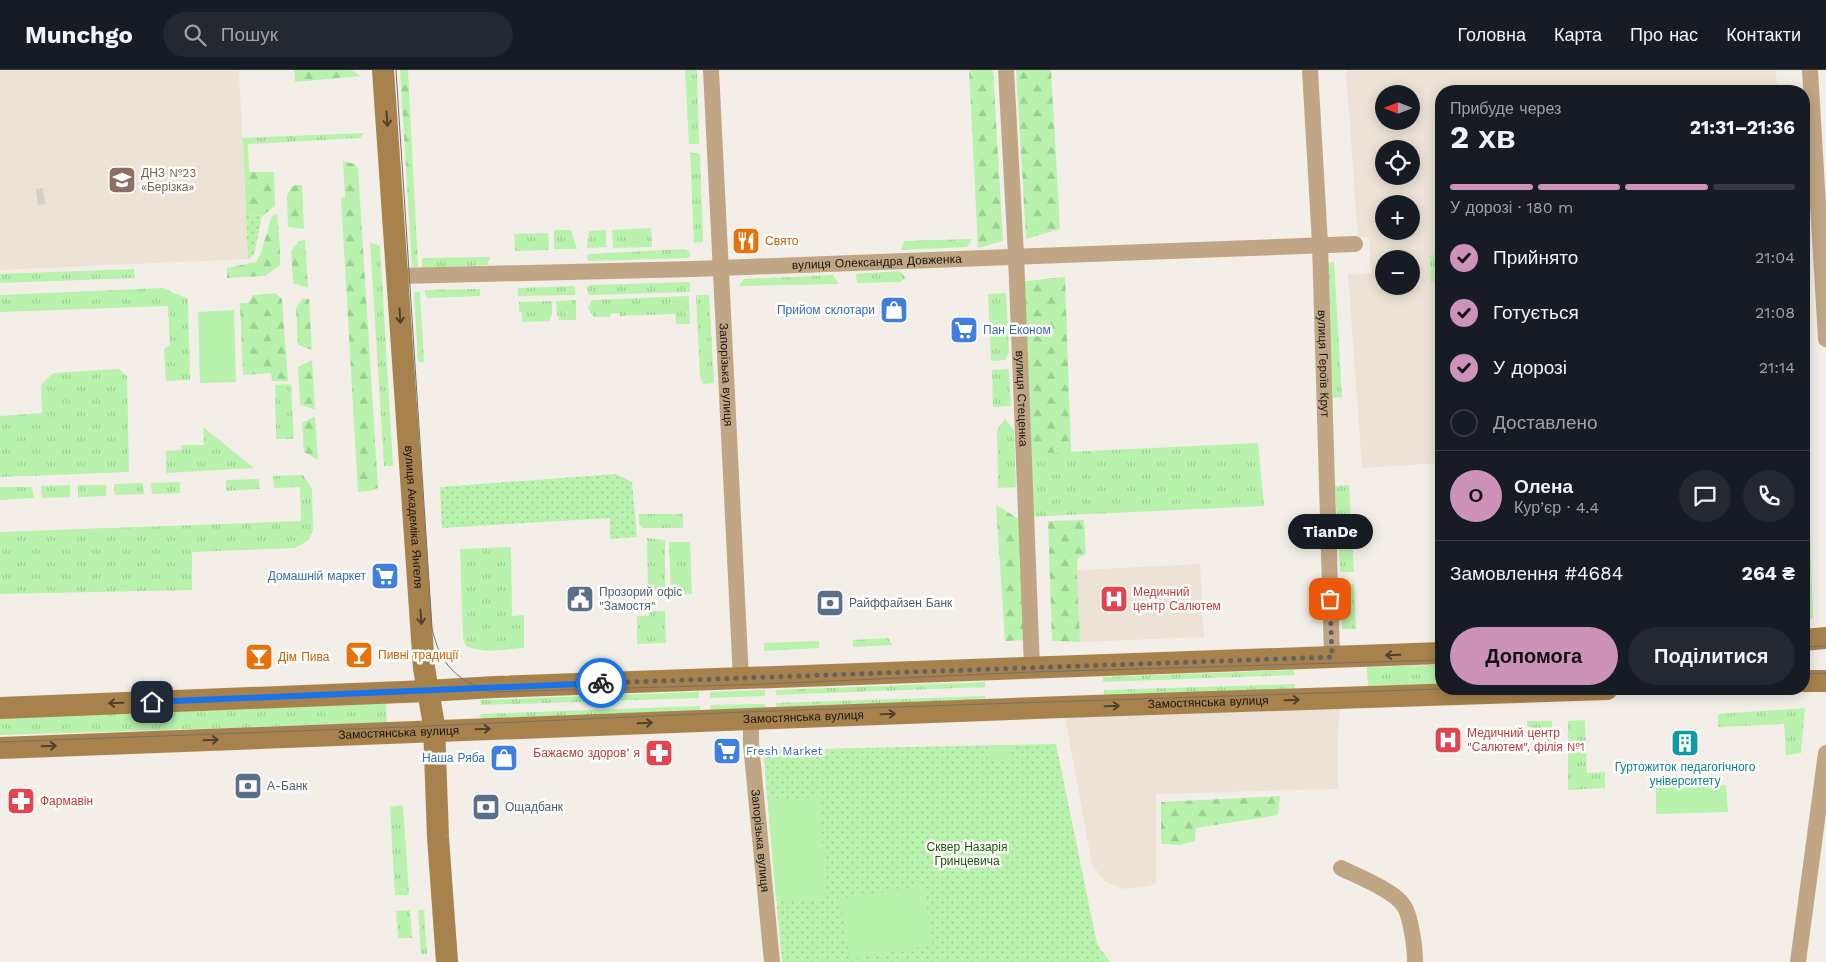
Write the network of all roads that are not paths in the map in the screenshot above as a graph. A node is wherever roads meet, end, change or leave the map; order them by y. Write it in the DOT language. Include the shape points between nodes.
graph roads {
  1 [pos="384,70"];
  2 [pos="712,70"];
  3 [pos="1006,70"];
  4 [pos="1310,70"];
  5 [pos="1810,70"];
  6 [pos="1816,217"];
  7 [pos="1320,244"];
  8 [pos="1355,244"];
  9 [pos="1016,256"];
  10 [pos="722,266"];
  11 [pos="398,276"];
  12 [pos="1826,339"];
  13 [pos="1826,638"];
  14 [pos="1810,639"];
  15 [pos="1435,653"];
  16 [pos="1332,657"];
  17 [pos="1032,668"];
  18 [pos="741,679"];
  19 [pos="1826,680"];
  20 [pos="1810,681"];
  21 [pos="427,691"];
  22 [pos="1442,695"];
  23 [pos="0,708"];
  24 [pos="752,720"];
  25 [pos="434,732"];
  26 [pos="0,748"];
  27 [pos="1826,753"];
  28 [pos="1342,868"];
  29 [pos="446,962"];
  30 [pos="772,962"];
  31 [pos="1415,962"];
  32 [pos="1798,962"];
  1 -- 11 [label="main road, вулиця Академіка Янгеля, one-way"];
  2 -- 10 [label="street, Запорізька вулиця"];
  3 -- 9 [label="street, вулиця Стеценка"];
  4 -- 7 [label="street, вулиця Героїв Крут"];
  5 -- 6 [label="street"];
  6 -- 12 [label="street"];
  7 -- 8 [label="street, вулиця Олександра Довженка"];
  7 -- 9 [label="street, вулиця Олександра Довженка"];
  7 -- 16 [label="street, вулиця Героїв Крут"];
  9 -- 10 [label="street, вулиця Олександра Довженка"];
  9 -- 17 [label="street, вулиця Стеценка"];
  10 -- 11 [label="street, вулиця Олександра Довженка"];
  10 -- 18 [label="street, Запорізька вулиця"];
  11 -- 21 [label="main road, вулиця Академіка Янгеля, one-way"];
  13 -- 14 [label="main road"];
  15 -- 16 [label="main road, one-way"];
  16 -- 17 [label="main road"];
  17 -- 18 [label="main road"];
  18 -- 21 [label="main road"];
  19 -- 20 [label="main road"];
  21 -- 23 [label="main road, one-way"];
  21 -- 25 [label="main road, вулиця Академіка Янгеля"];
  24 -- 22 [label="main road, Замостянська вулиця, one-way"];
  25 -- 24 [label="main road, Замостянська вулиця, one-way"];
  24 -- 30 [label="street, Запорізька вулиця" via="751,744"];
  26 -- 25 [label="main road, Замостянська вулиця, one-way"];
  25 -- 29 [label="main road, вулиця Академіка Янгеля"];
  27 -- 32 [label="street"];
  28 -- 31 [label="street" via="1398,898 1405,906 1415,947"];
}
